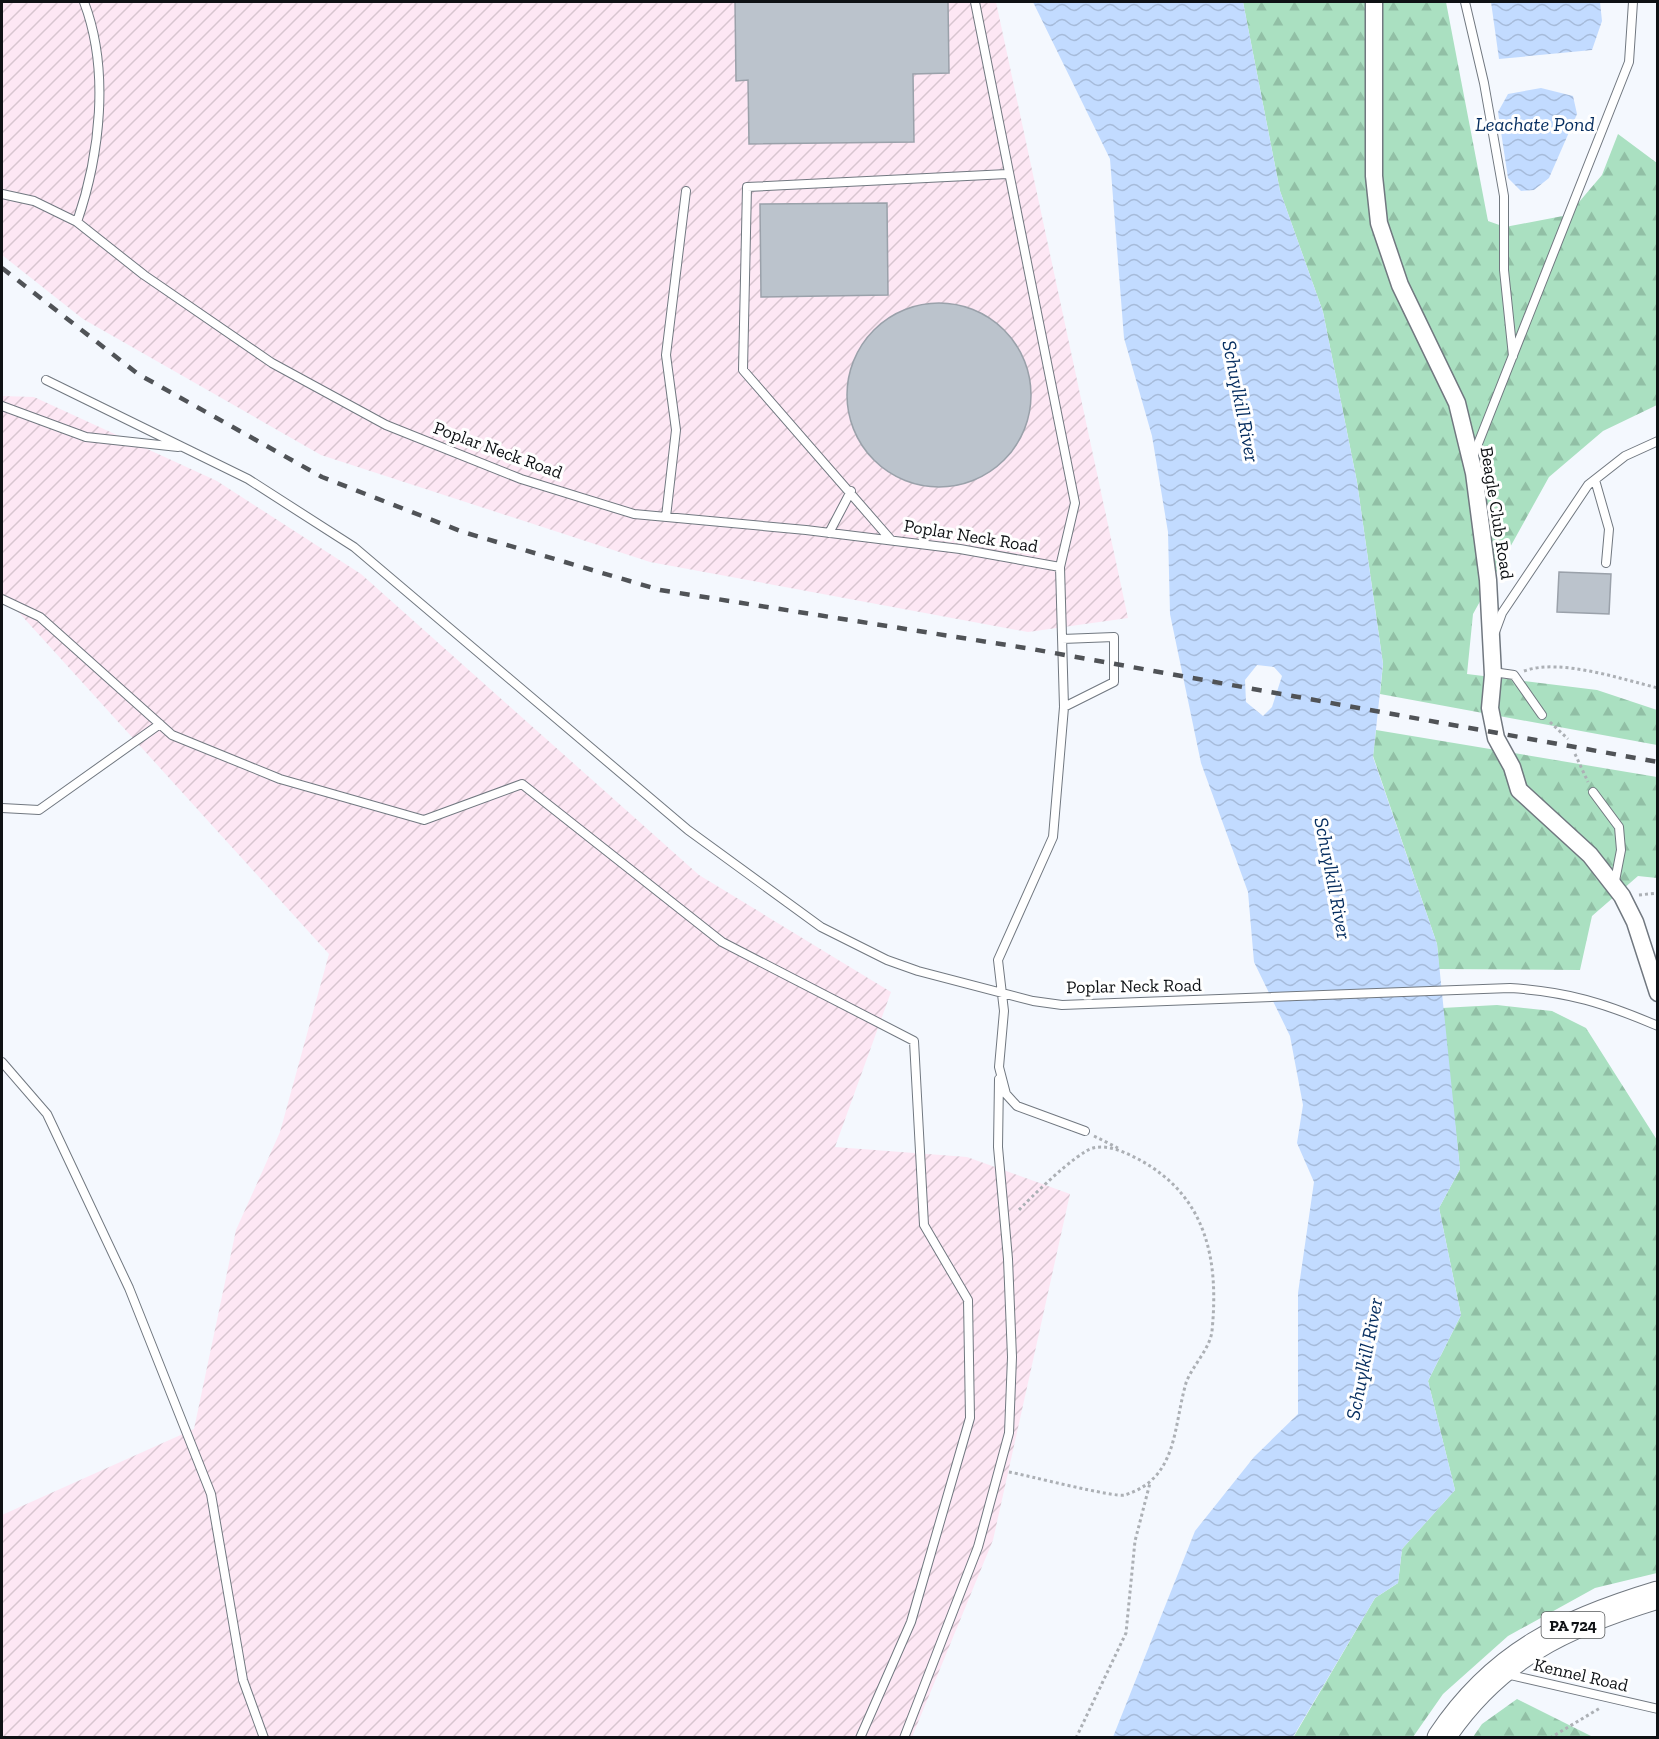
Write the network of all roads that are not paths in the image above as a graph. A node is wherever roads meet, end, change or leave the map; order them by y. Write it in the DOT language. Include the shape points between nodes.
graph roads {
  1 [pos="975,2"];
  2 [pos="1374,2"];
  3 [pos="1465,2"];
  4 [pos="1633,2"];
  5 [pos="86,5"];
  6 [pos="1007,174"];
  7 [pos="686,191"];
  8 [pos="2,194"];
  9 [pos="77,222"];
  10 [pos="1513,359"];
  11 [pos="46,380"];
  12 [pos="2,406"];
  13 [pos="1658,441"];
  14 [pos="188,448"];
  15 [pos="1471,462"];
  16 [pos="1594,480"];
  17 [pos="851,490"];
  18 [pos="666,518"];
  19 [pos="829,533"];
  20 [pos="891,540"];
  21 [pos="1606,563"];
  22 [pos="1060,567"];
  23 [pos="2,599"];
  24 [pos="1062,639"];
  25 [pos="1491,640"];
  26 [pos="1493,672"];
  27 [pos="1064,707"];
  28 [pos="1542,715"];
  29 [pos="160,724"];
  30 [pos="1593,792"];
  31 [pos="2,808"];
  32 [pos="1614,886"];
  33 [pos="1000,992"];
  34 [pos="1658,993"];
  35 [pos="1658,1026"];
  36 [pos="2,1062"];
  37 [pos="999,1067"];
  38 [pos="1085,1131"];
  39 [pos="1658,1594"];
  40 [pos="1496,1672"];
  41 [pos="1658,1709"];
  42 [pos="264,1737"];
  43 [pos="860,1737"];
  44 [pos="904,1737"];
  45 [pos="1441,1737"];
  1 -- 6 [label="lane"];
  2 -- 15 [label="street, Beagle Club Road" via="1374,176 1379,223 1400,285 1457,403"];
  3 -- 10 [label="lane" via="1504,196 1504,270"];
  4 -- 10 [label="lane" via="1629,62"];
  5 -- 9 [label="lane" via="99,83 88,191"];
  6 -- 17 [label="lane" via="747,187 743,370"];
  6 -- 22 [label="lane" via="1075,503"];
  7 -- 18 [label="lane" via="666,355 676,430"];
  8 -- 9 [label="lane, Poplar Neck Road" via="34,201"];
  9 -- 18 [label="lane, Poplar Neck Road" via="144,275 272,363 386,425 521,479 634,514"];
  10 -- 15 [label="lane"];
  11 -- 14 [label="lane"];
  12 -- 14 [label="lane" via="86,436"];
  13 -- 16 [label="lane" via="1625,456"];
  14 -- 33 [label="lane" via="269,491 354,547 688,830 797,910 847,941 888,960"];
  15 -- 25 [label="street, Beagle Club Road" via="1485,544"];
  16 -- 21 [label="lane" via="1609,529"];
  16 -- 25 [label="lane" via="1502,613"];
  17 -- 19 [label="lane"];
  17 -- 20 [label="lane"];
  18 -- 19 [label="lane, Poplar Neck Road"];
  19 -- 20 [label="lane, Poplar Neck Road"];
  20 -- 22 [label="lane, Poplar Neck Road"];
  22 -- 24 [label="lane, Poplar Neck Road"];
  23 -- 29 [label="lane" via="40,617"];
  24 -- 27 [label="lane, Poplar Neck Road"];
  24 -- 27 [label="lane" via="1114,637 1114,682"];
  25 -- 26 [label="street, Beagle Club Road"];
  26 -- 28 [label="lane" via="1514,675"];
  26 -- 32 [label="street, Beagle Club Road" via="1490,708 1496,738 1519,790 1590,855"];
  27 -- 33 [label="lane, Poplar Neck Road" via="1053,837 998,960"];
  29 -- 31 [label="lane" via="39,810"];
  29 -- 43 [label="lane" via="172,735 280,779 424,820 522,784 722,942 914,1041 924,1225 969,1300 970,1418 911,1622"];
  30 -- 32 [label="lane" via="1618,827 1621,850"];
  32 -- 34 [label="street, Beagle Club Road" via="1635,922"];
  33 -- 35 [label="lane, Poplar Neck Road" via="1052,1004 1095,1005 1510,988 1573,995"];
  33 -- 37 [label="lane" via="1004,1011"];
  36 -- 42 [label="lane" via="47,1114 129,1287 207,1483 243,1680"];
  37 -- 38 [label="lane" via="1006,1094 1017,1106"];
  37 -- 44 [label="lane" via="998,1147 1012,1357 1009,1433 978,1547"];
  39 -- 40 [label="main road, PA 724" via="1562,1629"];
  40 -- 41 [label="lane, Kennel Road"];
  40 -- 45 [label="main road, PA 724"];
}
